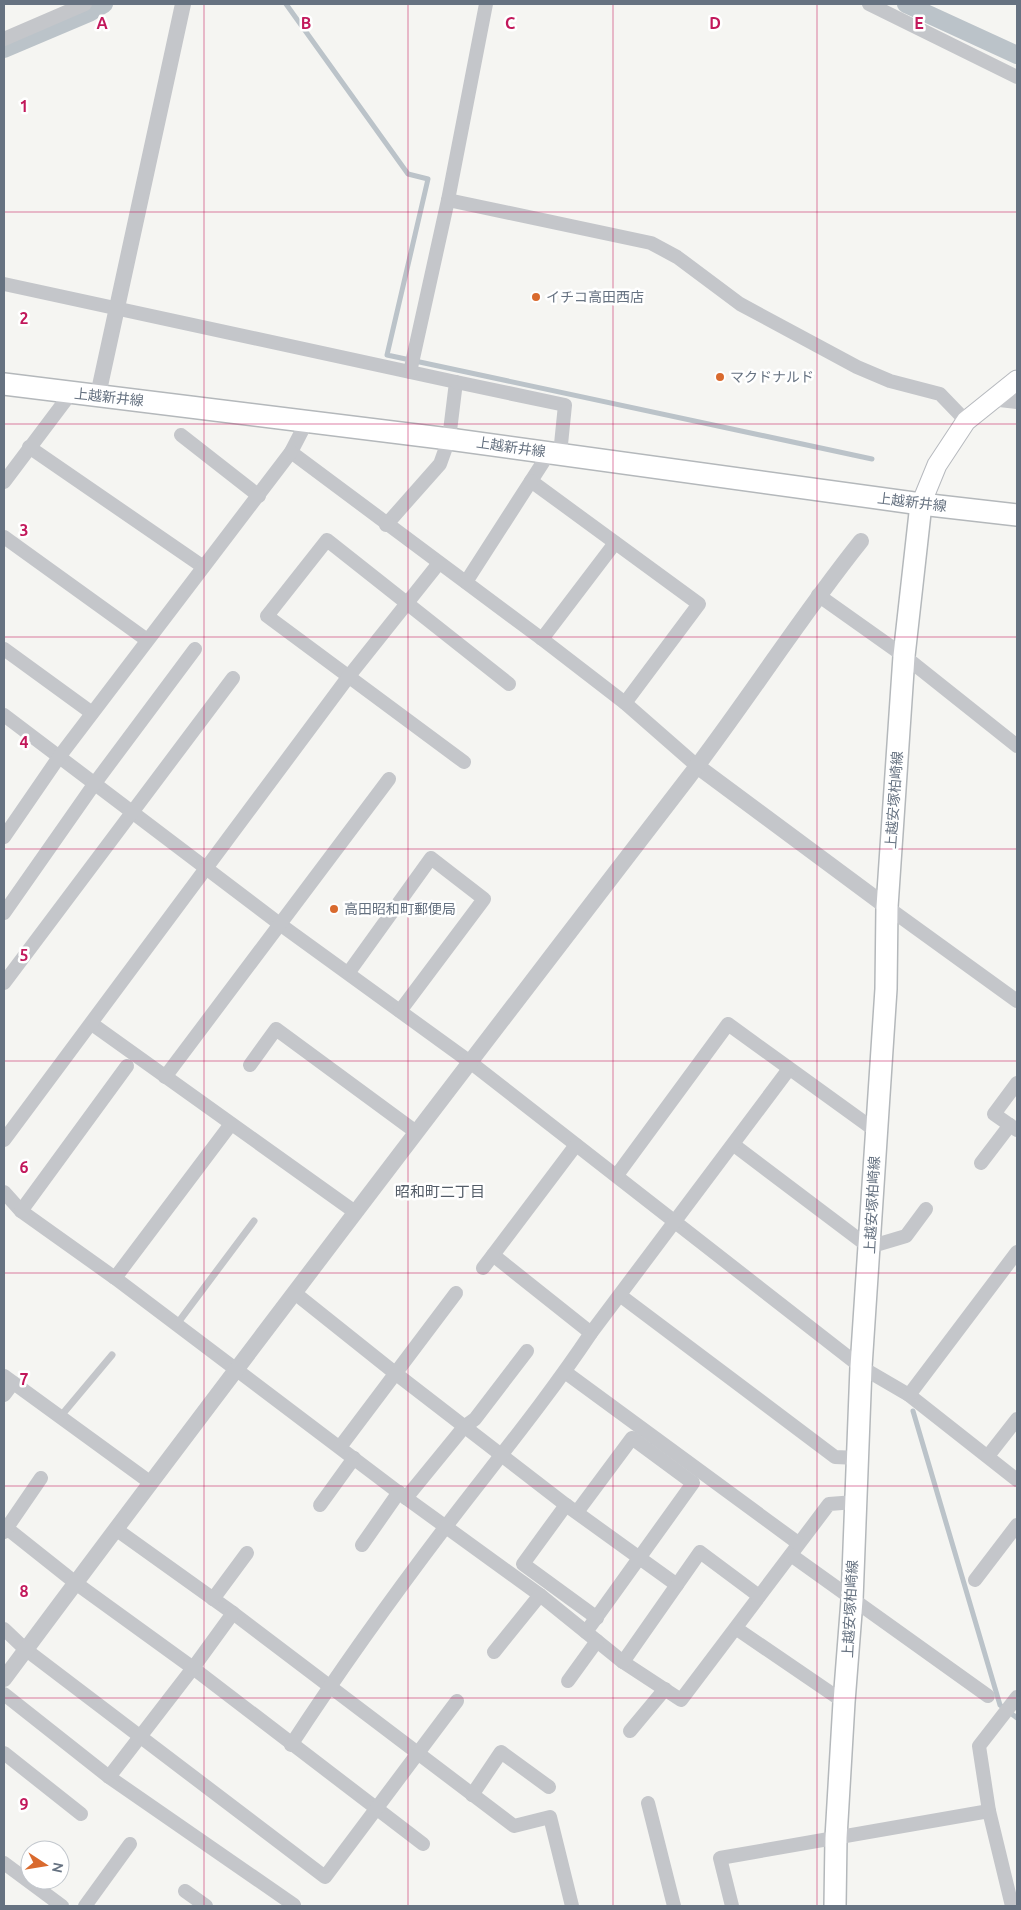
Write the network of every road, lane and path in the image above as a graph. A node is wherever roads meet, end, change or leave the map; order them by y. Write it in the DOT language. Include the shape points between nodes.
graph roads {
  1 [pos="85,4"];
  2 [pos="183,4"];
  3 [pos="486,4"];
  4 [pos="869,4"];
  5 [pos="4,39"];
  6 [pos="1017,77"];
  7 [pos="448,200"];
  8 [pos="4,284"];
  9 [pos="116,309"];
  10 [pos="410,372"];
  11 [pos="1017,380"];
  12 [pos="456,382"];
  13 [pos="4,384"];
  14 [pos="72,393"];
  15 [pos="98,395"];
  16 [pos="992,399"];
  17 [pos="1017,402"];
  18 [pos="966,421"];
  19 [pos="307,422"];
  20 [pos="182,435"];
  21 [pos="448,439"];
  22 [pos="29,447"];
  23 [pos="291,452"];
  24 [pos="555,453"];
  25 [pos="531,481"];
  26 [pos="4,482"];
  27 [pos="259,496"];
  28 [pos="921,504"];
  29 [pos="1017,514"];
  30 [pos="386,525"];
  31 [pos="4,537"];
  32 [pos="861,541"];
  33 [pos="615,543"];
  34 [pos="439,563"];
  35 [pos="202,566"];
  36 [pos="466,582"];
  37 [pos="818,595"];
  38 [pos="407,603"];
  39 [pos="542,639"];
  40 [pos="147,640"];
  41 [pos="195,649"];
  42 [pos="4,650"];
  43 [pos="904,656"];
  44 [pos="349,676"];
  45 [pos="233,678"];
  46 [pos="510,684"];
  47 [pos="625,704"];
  48 [pos="92,713"];
  49 [pos="4,715"];
  50 [pos="1017,746"];
  51 [pos="59,756"];
  52 [pos="464,762"];
  53 [pos="697,766"];
  54 [pos="389,780"];
  55 [pos="95,783"];
  56 [pos="131,811"];
  57 [pos="4,837"];
  58 [pos="206,866"];
  59 [pos="887,908"];
  60 [pos="4,913"];
  61 [pos="281,925"];
  62 [pos="348,972"];
  63 [pos="4,983"];
  64 [pos="1017,1002"];
  65 [pos="400,1011"];
  66 [pos="92,1024"];
  67 [pos="470,1062"];
  68 [pos="250,1065"];
  69 [pos="127,1066"];
  70 [pos="789,1070"];
  71 [pos="165,1077"];
  72 [pos="1017,1083"];
  73 [pos="231,1124"];
  74 [pos="1014,1127"];
  75 [pos="876,1131"];
  76 [pos="416,1132"];
  77 [pos="4,1140"];
  78 [pos="576,1145"];
  79 [pos="734,1145"];
  80 [pos="981,1164"];
  81 [pos="617,1175"];
  82 [pos="4,1193"];
  83 [pos="926,1210"];
  84 [pos="21,1211"];
  85 [pos="355,1212"];
  86 [pos="676,1220"];
  87 [pos="254,1221"];
  88 [pos="870,1248"];
  89 [pos="1017,1252"];
  90 [pos="492,1255"];
  91 [pos="483,1268"];
  92 [pos="115,1278"];
  93 [pos="456,1292"];
  94 [pos="296,1294"];
  95 [pos="621,1296"];
  96 [pos="177,1324"];
  97 [pos="591,1333"];
  98 [pos="527,1351"];
  99 [pos="112,1355"];
  100 [pos="861,1367"];
  101 [pos="237,1370"];
  102 [pos="565,1372"];
  103 [pos="395,1373"];
  104 [pos="8,1379"];
  105 [pos="4,1395"];
  106 [pos="910,1395"];
  107 [pos="60,1417"];
  108 [pos="1017,1419"];
  109 [pos="464,1427"];
  110 [pos="340,1447"];
  111 [pos="501,1455"];
  112 [pos="988,1456"];
  113 [pos="354,1458"];
  114 [pos="858,1458"];
  115 [pos="41,1478"];
  116 [pos="1017,1480"];
  117 [pos="151,1483"];
  118 [pos="403,1495"];
  119 [pos="855,1502"];
  120 [pos="320,1505"];
  121 [pos="571,1508"];
  122 [pos="1017,1525"];
  123 [pos="446,1527"];
  124 [pos="5,1529"];
  125 [pos="117,1530"];
  126 [pos="362,1545"];
  127 [pos="794,1549"];
  128 [pos="247,1553"];
  129 [pos="639,1557"];
  130 [pos="975,1580"];
  131 [pos="76,1584"];
  132 [pos="677,1585"];
  133 [pos="540,1595"];
  134 [pos="759,1596"];
  135 [pos="213,1599"];
  136 [pos="852,1600"];
  137 [pos="233,1613"];
  138 [pos="597,1618"];
  139 [pos="737,1629"];
  140 [pos="4,1630"];
  141 [pos="591,1637"];
  142 [pos="25,1649"];
  143 [pos="494,1652"];
  144 [pos="623,1662"];
  145 [pos="193,1668"];
  146 [pos="7,1669"];
  147 [pos="568,1681"];
  148 [pos="330,1686"];
  149 [pos="664,1689"];
  150 [pos="4,1694"];
  151 [pos="988,1696"];
  152 [pos="1017,1697"];
  153 [pos="457,1701"];
  154 [pos="844,1702"];
  155 [pos="630,1730"];
  156 [pos="141,1735"];
  157 [pos="291,1745"];
  158 [pos="4,1754"];
  159 [pos="418,1754"];
  160 [pos="109,1777"];
  161 [pos="549,1787"];
  162 [pos="472,1795"];
  163 [pos="648,1802"];
  164 [pos="376,1807"];
  165 [pos="989,1811"];
  166 [pos="81,1814"];
  167 [pos="836,1838"];
  168 [pos="130,1844"];
  169 [pos="423,1844"];
  170 [pos="4,1863"];
  171 [pos="185,1891"];
  172 [pos="294,1904"];
  173 [pos="62,1906"];
  174 [pos="85,1906"];
  175 [pos="206,1906"];
  176 [pos="572,1906"];
  177 [pos="674,1906"];
  178 [pos="732,1906"];
  179 [pos="835,1906"];
  180 [pos="1012,1906"];
  1 -- 5 [label="street"];
  2 -- 9 [label="street"];
  3 -- 7 [label="street"];
  4 -- 6 [label="street"];
  7 -- 10 [label="street"];
  7 -- 18 [label="street" via="651,243 677,257 740,304 857,367 890,381 940,394"];
  8 -- 9 [label="street"];
  9 -- 10 [label="street"];
  9 -- 15 [label="street"];
  10 -- 12 [label="street"];
  11 -- 16 [label="main road"];
  12 -- 21 [label="street"];
  12 -- 24 [label="street" via="565,405"];
  13 -- 14 [label="main road, 上越新井線"];
  14 -- 15 [label="main road, 上越新井線"];
  14 -- 22 [label="street"];
  15 -- 19 [label="main road, 上越新井線"];
  16 -- 17 [label="street"];
  16 -- 18 [label="main road"];
  18 -- 28 [label="main road" via="938,465"];
  19 -- 21 [label="main road, 上越新井線"];
  19 -- 23 [label="street"];
  20 -- 27 [label="street"];
  21 -- 24 [label="main road, 上越新井線"];
  21 -- 30 [label="street" via="440,464"];
  22 -- 26 [label="street"];
  22 -- 35 [label="street"];
  23 -- 27 [label="street"];
  23 -- 30 [label="street"];
  24 -- 25 [label="street"];
  24 -- 28 [label="main road, 上越新井線"];
  25 -- 33 [label="street"];
  25 -- 36 [label="street"];
  27 -- 35 [label="street"];
  28 -- 29 [label="main road, 上越新井線"];
  28 -- 43 [label="main road, 上越安塚柏崎線"];
  30 -- 34 [label="street"];
  31 -- 40 [label="street"];
  32 -- 37 [label="street"];
  33 -- 39 [label="street"];
  33 -- 47 [label="street" via="699,604"];
  34 -- 36 [label="street"];
  34 -- 38 [label="street"];
  35 -- 40 [label="street"];
  36 -- 39 [label="street"];
  37 -- 43 [label="street"];
  37 -- 53 [label="street"];
  38 -- 44 [label="street"];
  38 -- 44 [label="street" via="327,540 268,616"];
  38 -- 46 [label="street"];
  39 -- 47 [label="street"];
  40 -- 48 [label="street"];
  41 -- 55 [label="street"];
  42 -- 48 [label="street"];
  43 -- 50 [label="street"];
  43 -- 59 [label="main road, 上越安塚柏崎線"];
  44 -- 52 [label="street"];
  44 -- 58 [label="street"];
  45 -- 56 [label="street"];
  47 -- 53 [label="street"];
  48 -- 51 [label="street"];
  49 -- 51 [label="street"];
  51 -- 55 [label="street"];
  51 -- 57 [label="street"];
  53 -- 59 [label="street"];
  53 -- 67 [label="street"];
  54 -- 61 [label="street"];
  55 -- 56 [label="street"];
  55 -- 60 [label="street"];
  56 -- 58 [label="street"];
  56 -- 63 [label="street"];
  58 -- 61 [label="street"];
  58 -- 66 [label="street"];
  59 -- 64 [label="street"];
  59 -- 75 [label="main road, 上越安塚柏崎線" via="886,989"];
  61 -- 62 [label="street"];
  61 -- 71 [label="street"];
  62 -- 65 [label="street"];
  62 -- 65 [label="street" via="431,858 484,899"];
  65 -- 67 [label="street"];
  66 -- 71 [label="street"];
  66 -- 77 [label="street"];
  67 -- 76 [label="street"];
  67 -- 78 [label="street"];
  68 -- 76 [label="street" via="276,1028"];
  69 -- 84 [label="street"];
  70 -- 75 [label="street"];
  70 -- 79 [label="street"];
  70 -- 81 [label="street" via="728,1024"];
  71 -- 73 [label="street"];
  72 -- 74 [label="street" via="994,1114"];
  73 -- 85 [label="street"];
  73 -- 92 [label="street"];
  74 -- 80 [label="street"];
  75 -- 88 [label="main road, 上越安塚柏崎線"];
  76 -- 85 [label="street"];
  78 -- 81 [label="street"];
  78 -- 90 [label="street"];
  79 -- 86 [label="street"];
  79 -- 88 [label="street"];
  81 -- 86 [label="street"];
  82 -- 84 [label="street"];
  83 -- 88 [label="street" via="906,1236"];
  84 -- 92 [label="street"];
  85 -- 94 [label="street"];
  86 -- 95 [label="street"];
  86 -- 100 [label="street"];
  87 -- 96 [label="lane"];
  88 -- 100 [label="main road, 上越安塚柏崎線"];
  89 -- 106 [label="street"];
  90 -- 91 [label="street"];
  90 -- 97 [label="street"];
  92 -- 96 [label="street"];
  93 -- 103 [label="street"];
  94 -- 101 [label="street"];
  94 -- 103 [label="street"];
  95 -- 97 [label="street"];
  95 -- 114 [label="street" via="835,1456"];
  96 -- 101 [label="street"];
  97 -- 102 [label="street"];
  98 -- 109 [label="street" via="475,1419"];
  99 -- 107 [label="lane"];
  100 -- 106 [label="street"];
  100 -- 114 [label="main road, 上越安塚柏崎線"];
  101 -- 110 [label="street"];
  101 -- 117 [label="street"];
  102 -- 111 [label="street"];
  102 -- 127 [label="street"];
  103 -- 109 [label="street"];
  103 -- 110 [label="street"];
  104 -- 105 [label="street"];
  104 -- 107 [label="street"];
  106 -- 112 [label="street"];
  107 -- 117 [label="street"];
  108 -- 112 [label="street"];
  109 -- 111 [label="street"];
  109 -- 118 [label="street"];
  110 -- 113 [label="street"];
  111 -- 121 [label="street"];
  111 -- 123 [label="street"];
  112 -- 116 [label="street"];
  113 -- 118 [label="street"];
  113 -- 120 [label="street"];
  114 -- 119 [label="main road, 上越安塚柏崎線"];
  115 -- 124 [label="street"];
  117 -- 125 [label="street"];
  118 -- 123 [label="street"];
  118 -- 126 [label="street"];
  119 -- 127 [label="street" via="829,1504"];
  119 -- 136 [label="main road, 上越安塚柏崎線"];
  121 -- 129 [label="street"];
  121 -- 129 [label="street" via="632,1438 693,1483"];
  121 -- 138 [label="street" via="523,1564"];
  122 -- 130 [label="street"];
  123 -- 133 [label="street"];
  123 -- 148 [label="street"];
  124 -- 131 [label="street"];
  125 -- 131 [label="street"];
  125 -- 135 [label="street"];
  127 -- 134 [label="street"];
  127 -- 136 [label="street"];
  128 -- 135 [label="street"];
  129 -- 132 [label="street"];
  129 -- 138 [label="street"];
  131 -- 142 [label="street"];
  131 -- 145 [label="street"];
  132 -- 134 [label="street" via="700,1552"];
  132 -- 144 [label="street"];
  133 -- 141 [label="street"];
  133 -- 143 [label="street"];
  134 -- 139 [label="street"];
  135 -- 137 [label="street"];
  136 -- 151 [label="street"];
  136 -- 154 [label="main road, 上越安塚柏崎線"];
  137 -- 145 [label="street"];
  137 -- 148 [label="street"];
  138 -- 141 [label="street"];
  139 -- 149 [label="street" via="681,1700"];
  139 -- 154 [label="street"];
  140 -- 142 [label="street"];
  141 -- 144 [label="street"];
  141 -- 147 [label="street"];
  142 -- 146 [label="street"];
  142 -- 156 [label="street"];
  144 -- 149 [label="street"];
  145 -- 156 [label="street"];
  145 -- 157 [label="street"];
  148 -- 157 [label="street"];
  148 -- 159 [label="street"];
  149 -- 155 [label="street"];
  150 -- 160 [label="street"];
  152 -- 165 [label="street" via="979,1746"];
  153 -- 159 [label="street"];
  154 -- 167 [label="main road, 上越安塚柏崎線"];
  156 -- 160 [label="street"];
  156 -- 164 [label="street" via="325,1877"];
  157 -- 164 [label="street"];
  158 -- 166 [label="street"];
  159 -- 162 [label="street"];
  159 -- 164 [label="street"];
  160 -- 172 [label="street"];
  161 -- 162 [label="street" via="501,1752"];
  162 -- 176 [label="street" via="514,1826 550,1817"];
  163 -- 177 [label="street"];
  164 -- 169 [label="street"];
  165 -- 167 [label="street"];
  165 -- 180 [label="street"];
  167 -- 178 [label="street" via="720,1858"];
  167 -- 179 [label="main road, 上越安塚柏崎線"];
  168 -- 174 [label="street"];
  170 -- 173 [label="street"];
  171 -- 175 [label="street"];
}
